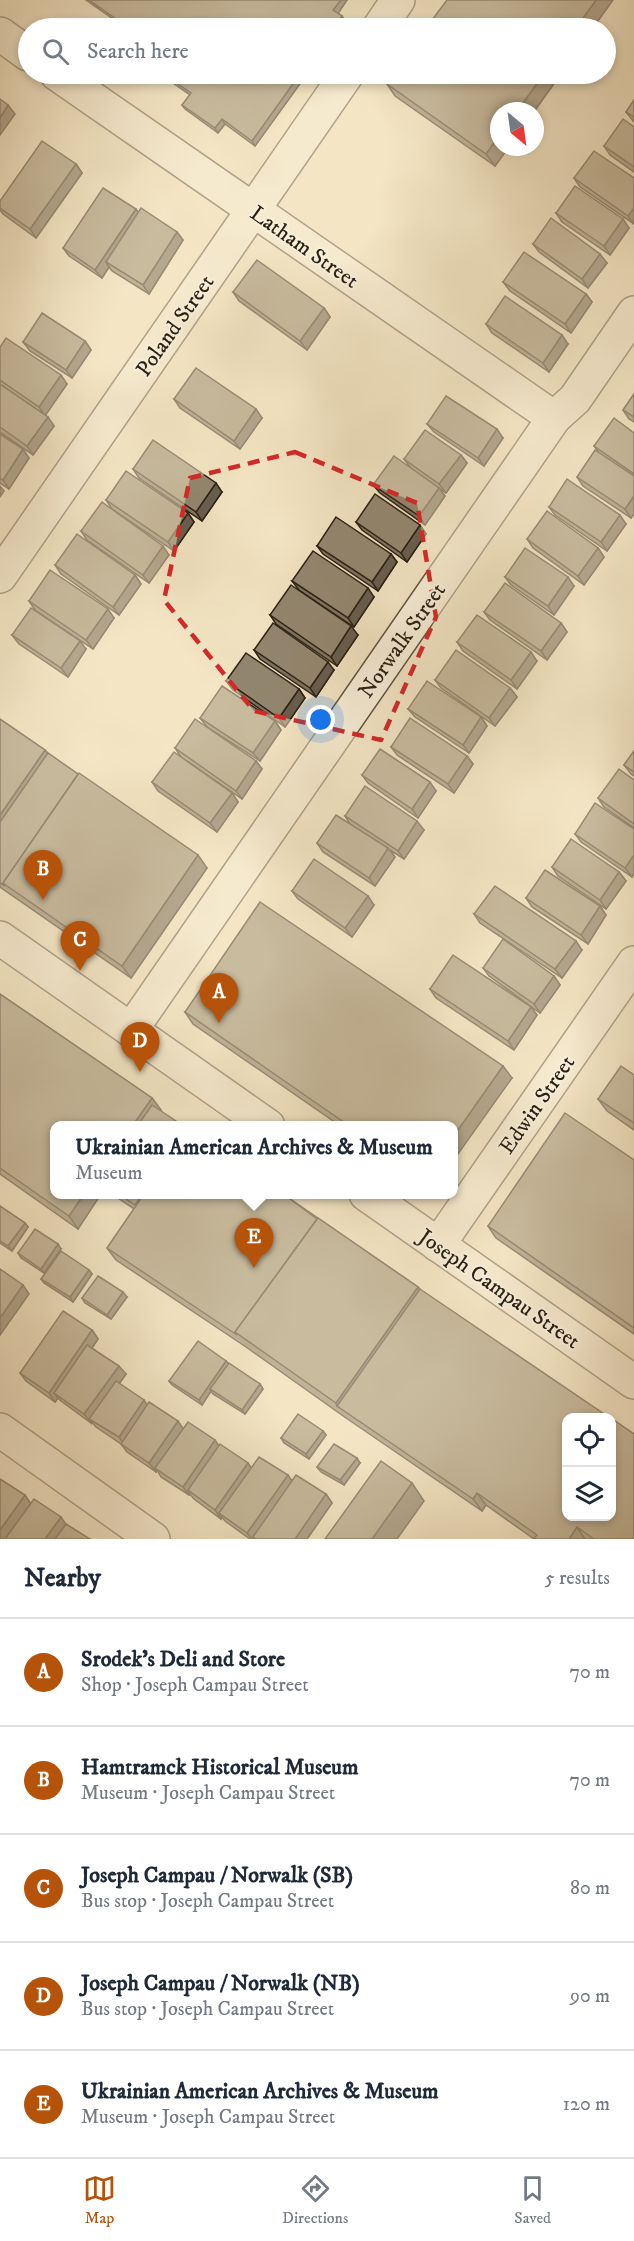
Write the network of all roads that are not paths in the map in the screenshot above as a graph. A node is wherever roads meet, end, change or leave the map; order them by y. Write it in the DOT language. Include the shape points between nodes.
graph roads {
  1 [pos="398,0"];
  2 [pos="386,18"];
  3 [pos="0,34"];
  4 [pos="18,47"];
  5 [pos="71,84"];
  6 [pos="340,84"];
  7 [pos="253,210"];
  8 [pos="634,313"];
  9 [pos="554,418"];
  10 [pos="0,576"];
  11 [pos="0,938"];
  12 [pos="634,963"];
  13 [pos="131,1029"];
  14 [pos="262,1121"];
  15 [pos="373,1199"];
  16 [pos="438,1245"];
  17 [pos="634,1382"];
  18 [pos="0,1430"];
  19 [pos="153,1539"];
  1 -- 2 [label="street"];
  3 -- 4 [label="street"];
  5 -- 7 [label="street, Latham Street"];
  6 -- 7 [label="street, Poland Street"];
  7 -- 9 [label="street, Latham Street"];
  7 -- 10 [label="street, Poland Street"];
  8 -- 9 [label="street, Norwalk Street" via="575,399"];
  9 -- 13 [label="street, Norwalk Street"];
  11 -- 13 [label="street"];
  12 -- 16 [label="street, Edwin Street"];
  13 -- 14 [label="street"];
  15 -- 16 [label="street, Joseph Campau Street"];
  16 -- 17 [label="street, Joseph Campau Street"];
  18 -- 19 [label="street"];
}
